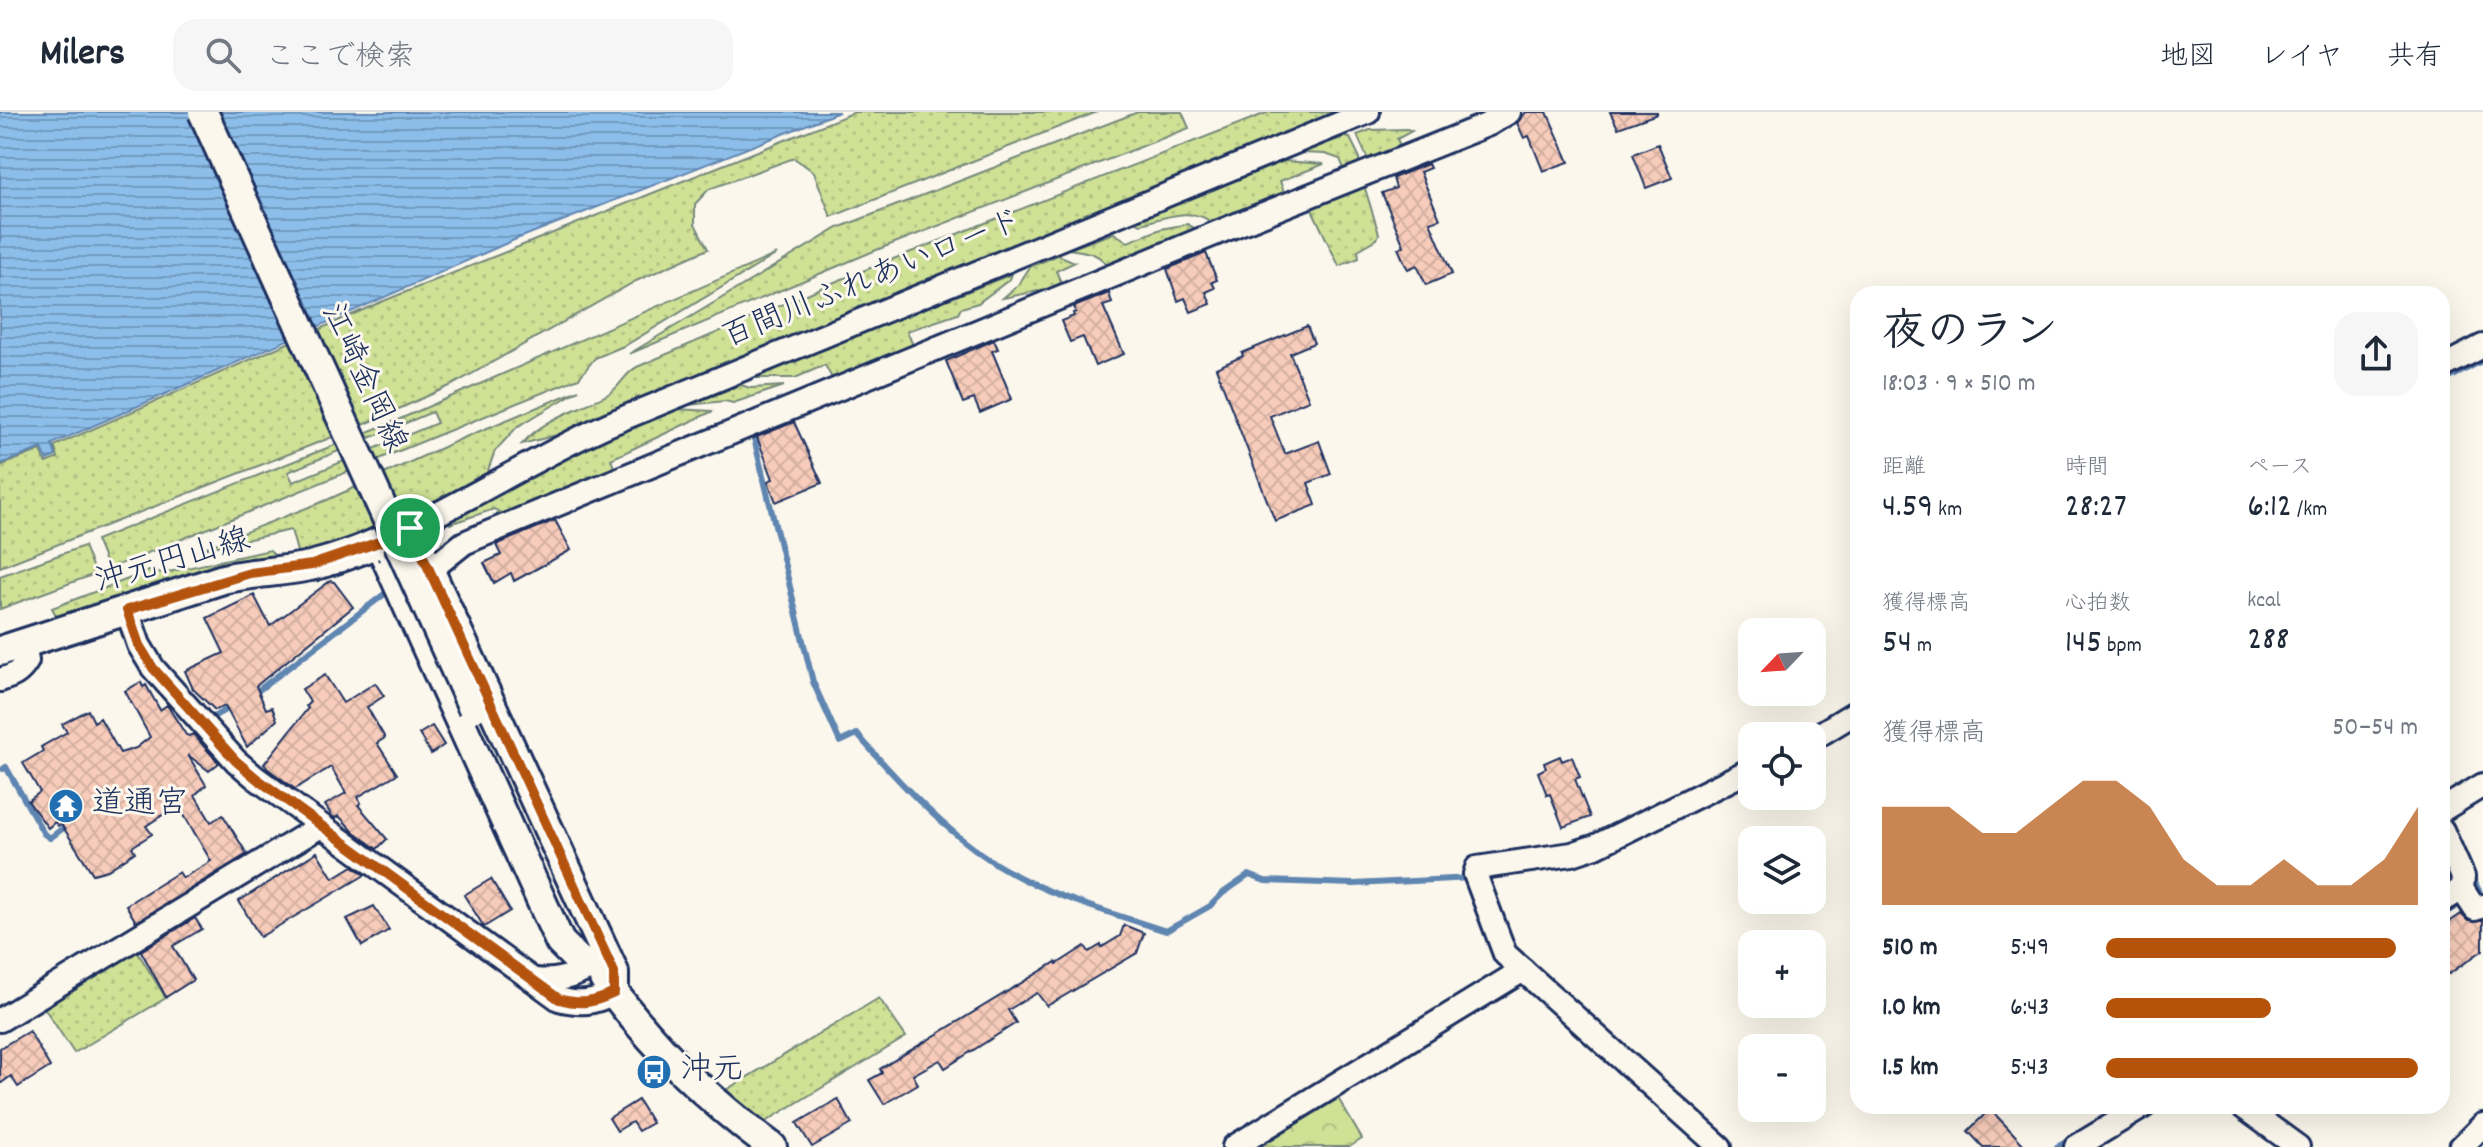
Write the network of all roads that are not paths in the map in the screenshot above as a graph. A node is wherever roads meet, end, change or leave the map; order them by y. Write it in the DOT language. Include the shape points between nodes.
graph roads {
  1 [pos="203,112"];
  2 [pos="1368,112"];
  3 [pos="1509,112"];
  4 [pos="2483,346"];
  5 [pos="2450,363"];
  6 [pos="410,528"];
  7 [pos="386,549"];
  8 [pos="430,570"];
  9 [pos="127,610"];
  10 [pos="12,647"];
  11 [pos="0,680"];
  12 [pos="1850,716"];
  13 [pos="1826,730"];
  14 [pos="1738,776"];
  15 [pos="2483,785"];
  16 [pos="2450,804"];
  17 [pos="319,827"];
  18 [pos="2450,848"];
  19 [pos="2471,898"];
  20 [pos="2450,900"];
  21 [pos="595,966"];
  22 [pos="1523,970"];
  23 [pos="535,980"];
  24 [pos="614,993"];
  25 [pos="0,1020"];
  26 [pos="2131,1114"];
  27 [pos="2253,1114"];
  28 [pos="2483,1125"];
  29 [pos="772,1147"];
  30 [pos="1234,1147"];
  31 [pos="1720,1147"];
  32 [pos="2076,1147"];
  33 [pos="2298,1147"];
  34 [pos="2461,1147"];
  1 -- 21 [label="main road, 江崎金岡線, bridge"];
  2 -- 6 [label="street, 百間川ふれあいロード" via="607,425"];
  3 -- 8 [label="street" via="478,537"];
  4 -- 5 [label="street"];
  6 -- 7 [label="main road, 沖元円山線"];
  6 -- 8 [label="main road"];
  7 -- 9 [label="main road, 沖元円山線" via="223,579"];
  7 -- 21 [label="main road" via="560,942 579,961"];
  8 -- 24 [label="main road" via="614,972"];
  9 -- 10 [label="main road, 沖元円山線"];
  9 -- 17 [label="street" via="153,668 236,761"];
  10 -- 11 [label="street" via="27,661 16,675"];
  12 -- 13 [label="street"];
  14 -- 22 [label="street" via="1596,846 1477,868 1476,878 1505,954"];
  15 -- 16 [label="street"];
  17 -- 23 [label="street"];
  17 -- 25 [label="street"];
  18 -- 19 [label="street"];
  19 -- 20 [label="street"];
  21 -- 23 [label="street" via="570,978"];
  21 -- 24 [label="main road, 江崎金岡線"];
  22 -- 30 [label="street"];
  22 -- 31 [label="street"];
  23 -- 24 [label="street" via="559,999 579,1004"];
  24 -- 29 [label="main road, 江崎金岡線" via="686,1076"];
  26 -- 32 [label="street"];
  27 -- 33 [label="street"];
  28 -- 34 [label="street"];
}
